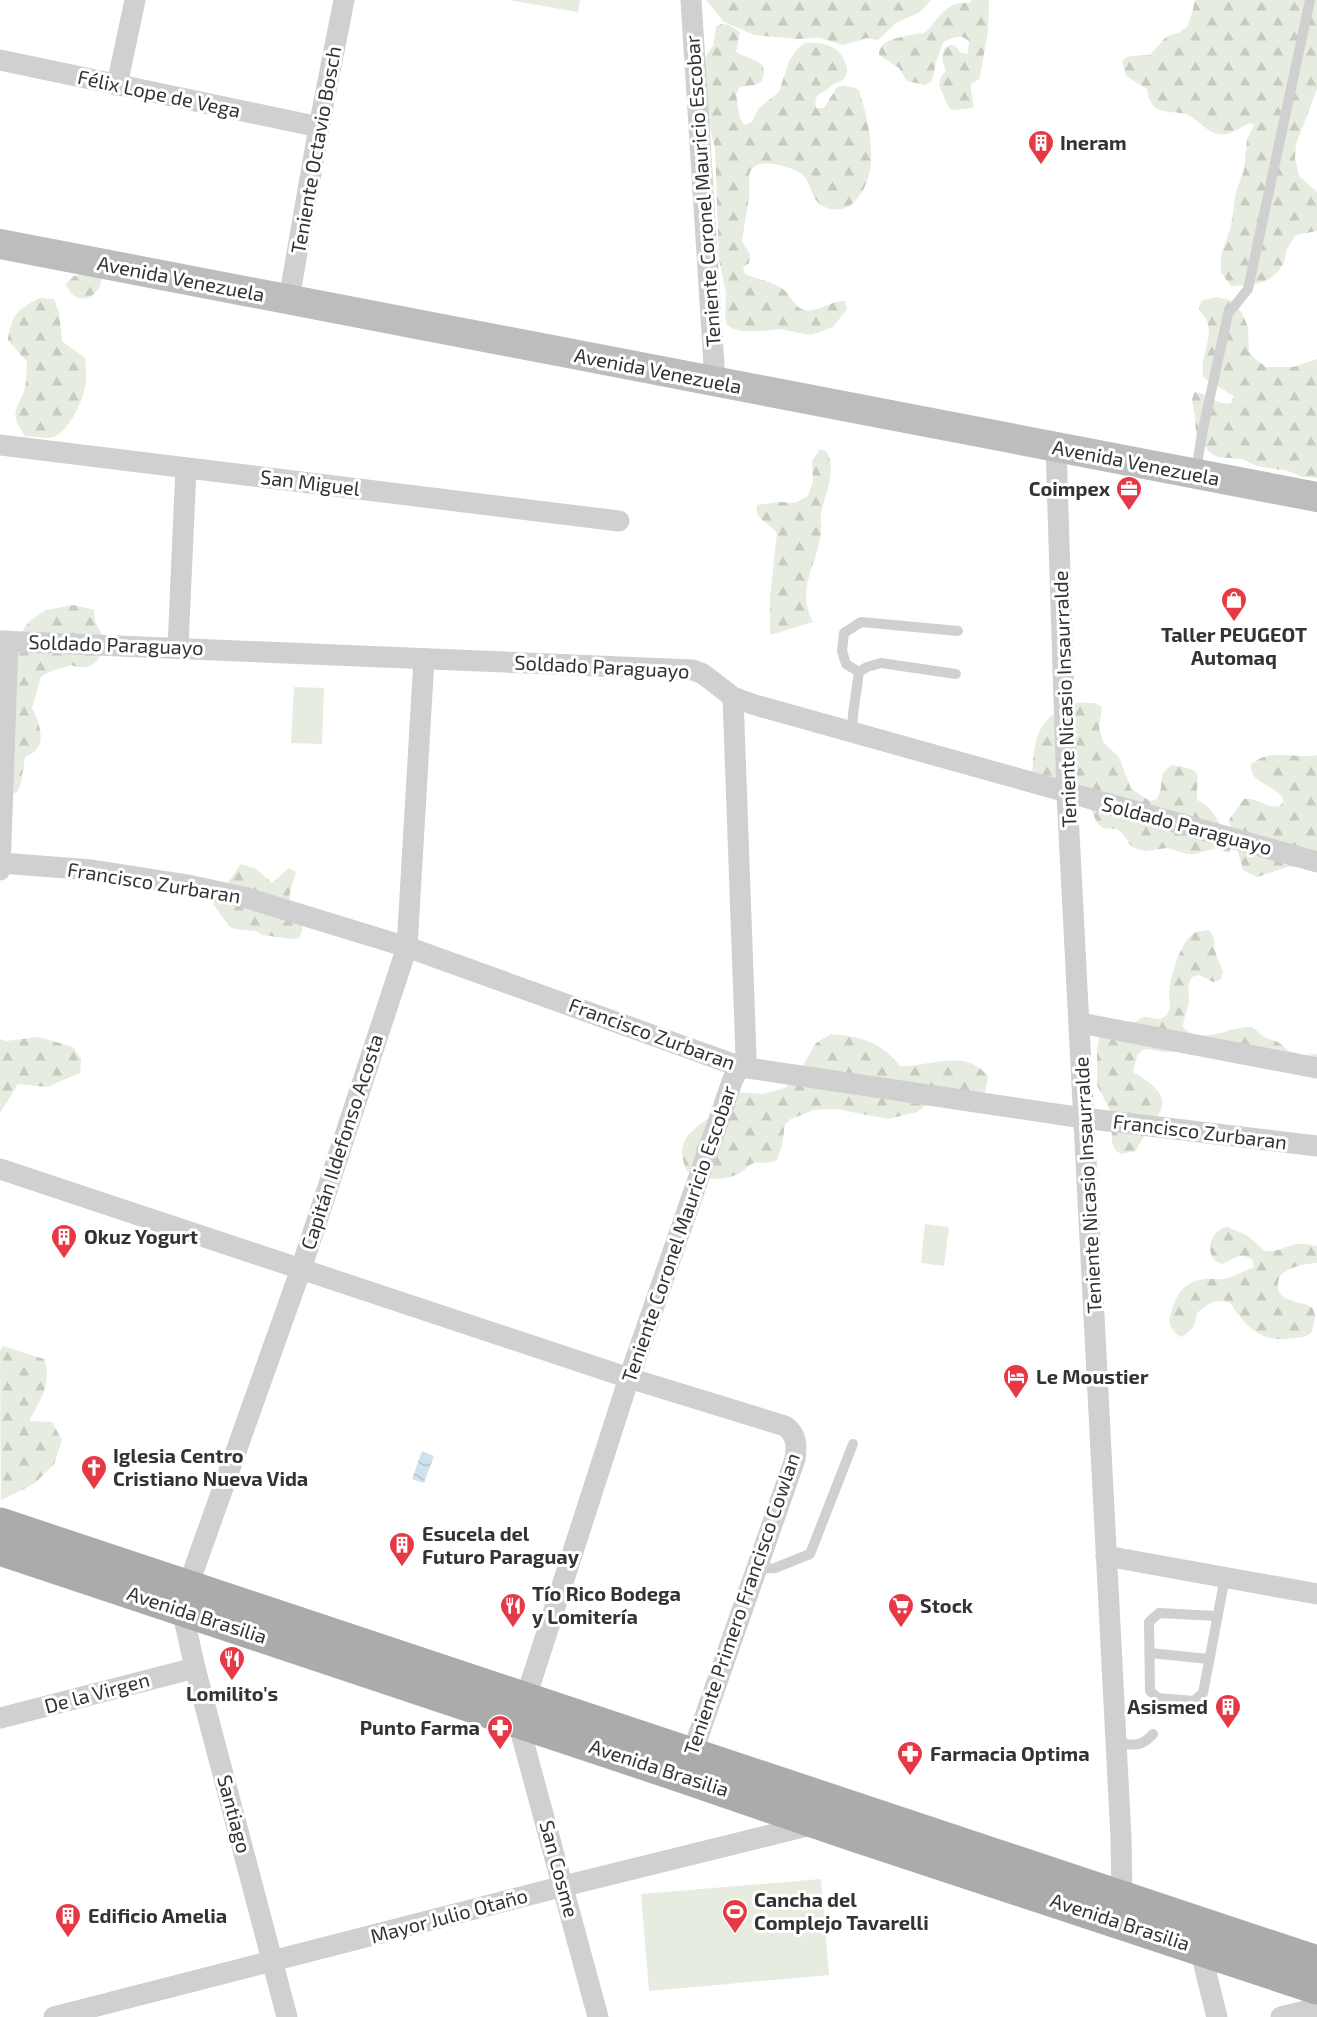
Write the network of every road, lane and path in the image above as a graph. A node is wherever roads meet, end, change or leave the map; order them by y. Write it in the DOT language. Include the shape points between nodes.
graph roads {
  1 [pos="135,0"];
  2 [pos="344,0"];
  3 [pos="691,0"];
  4 [pos="1310,0"];
  5 [pos="0,60"];
  6 [pos="117,85"];
  7 [pos="319,127"];
  8 [pos="0,244"];
  9 [pos="289,299"];
  10 [pos="714,381"];
  11 [pos="0,445"];
  12 [pos="1056,447"];
  13 [pos="186,468"];
  14 [pos="1196,474"];
  15 [pos="1317,497"];
  16 [pos="619,521"];
  17 [pos="958,631"];
  18 [pos="4,641"];
  19 [pos="178,647"];
  20 [pos="424,659"];
  21 [pos="860,672"];
  22 [pos="956,674"];
  23 [pos="734,697"];
  24 [pos="852,733"];
  25 [pos="1067,794"];
  26 [pos="1317,862"];
  27 [pos="0,867"];
  28 [pos="407,947"];
  29 [pos="1080,1023"];
  30 [pos="741,1067"];
  31 [pos="1317,1068"];
  32 [pos="1083,1118"];
  33 [pos="1317,1146"];
  34 [pos="0,1169"];
  35 [pos="301,1269"];
  36 [pos="629,1378"];
  37 [pos="853,1444"];
  38 [pos="0,1524"];
  39 [pos="0,1549"];
  40 [pos="1106,1556"];
  41 [pos="756,1569"];
  42 [pos="1225,1577"];
  43 [pos="1317,1594"];
  44 [pos="185,1598"];
  45 [pos="1217,1616"];
  46 [pos="1150,1653"];
  47 [pos="1209,1659"];
  48 [pos="195,1668"];
  49 [pos="522,1710"];
  50 [pos="0,1718"];
  51 [pos="1153,1734"];
  52 [pos="1116,1743"];
  53 [pos="688,1765"];
  54 [pos="826,1812"];
  55 [pos="564,1886"];
  56 [pos="1120,1909"];
  57 [pos="1203,1937"];
  58 [pos="274,1962"];
  59 [pos="1317,1962"];
  60 [pos="1317,1988"];
  61 [pos="1317,2008"];
  62 [pos="54,2017"];
  63 [pos="287,2017"];
  64 [pos="598,2017"];
  65 [pos="1217,2017"];
  66 [pos="1281,2017"];
  1 -- 6 [label="street"];
  2 -- 7 [label="street, Teniente Octavio Bosch"];
  3 -- 10 [label="street, Teniente Coronel Mauricio Escobar"];
  4 -- 14 [label="lane" via="1248,289 1228,314"];
  5 -- 6 [label="street, Félix Lope de Vega"];
  6 -- 7 [label="street, Félix Lope de Vega"];
  7 -- 9 [label="street, Teniente Octavio Bosch"];
  8 -- 9 [label="main road, Avenida Venezuela"];
  9 -- 10 [label="main road, Avenida Venezuela"];
  10 -- 12 [label="main road, Avenida Venezuela"];
  11 -- 13 [label="street, San Miguel"];
  12 -- 14 [label="main road, Avenida Venezuela"];
  12 -- 25 [label="street, Teniente Nicasio Insaurralde"];
  13 -- 16 [label="street, San Miguel"];
  13 -- 19 [label="street"];
  14 -- 15 [label="main road, Avenida Venezuela"];
  17 -- 21 [label="lane" via="861,622 844,633 842,651 846,664"];
  18 -- 19 [label="street, Soldado Paraguayo"];
  18 -- 27 [label="street"];
  19 -- 20 [label="street, Soldado Paraguayo"];
  20 -- 23 [label="street, Soldado Paraguayo" via="693,670"];
  20 -- 28 [label="street, Capitán Ildefonso Acosta"];
  21 -- 22 [label="lane" via="881,663"];
  21 -- 24 [label="lane"];
  23 -- 24 [label="street, Soldado Paraguayo"];
  23 -- 30 [label="street, Teniente Coronel Mauricio Escobar" via="746,1052"];
  24 -- 25 [label="street, Soldado Paraguayo"];
  25 -- 26 [label="street, Soldado Paraguayo"];
  25 -- 29 [label="street, Teniente Nicasio Insaurralde"];
  27 -- 28 [label="street, Francisco Zurbaran" via="92,870 217,890"];
  28 -- 30 [label="street, Francisco Zurbaran"];
  28 -- 35 [label="street, Capitán Ildefonso Acosta"];
  29 -- 31 [label="street"];
  29 -- 32 [label="street, Teniente Nicasio Insaurralde"];
  30 -- 32 [label="street, Francisco Zurbaran"];
  30 -- 36 [label="street, Teniente Coronel Mauricio Escobar" via="733,1079"];
  32 -- 33 [label="street, Francisco Zurbaran"];
  32 -- 40 [label="street, Teniente Nicasio Insaurralde"];
  34 -- 35 [label="street"];
  35 -- 36 [label="street"];
  35 -- 44 [label="street, Capitán Ildefonso Acosta"];
  36 -- 41 [label="street, Teniente Primero Francisco Cowlan" via="791,1431 796,1441 795,1459"];
  36 -- 49 [label="street, Teniente Coronel Mauricio Escobar"];
  37 -- 41 [label="lane" via="810,1554 776,1568"];
  38 -- 44 [label="main road, Avenida Brasilia"];
  39 -- 44 [label="main road, Avenida Brasilia"];
  40 -- 42 [label="street"];
  40 -- 52 [label="street, Teniente Nicasio Insaurralde"];
  41 -- 53 [label="street, Teniente Primero Francisco Cowlan"];
  42 -- 43 [label="street"];
  42 -- 45 [label="lane"];
  44 -- 48 [label="street, Santiago"];
  44 -- 49 [label="main road, Avenida Brasilia"];
  45 -- 46 [label="lane" via="1159,1613 1149,1622"];
  45 -- 47 [label="lane"];
  46 -- 47 [label="lane"];
  46 -- 47 [label="lane" via="1150,1691 1158,1698 1194,1701 1203,1693"];
  48 -- 50 [label="street, De la Virgen"];
  48 -- 58 [label="street, Santiago"];
  49 -- 53 [label="main road, Avenida Brasilia"];
  49 -- 55 [label="street, San Cosme"];
  51 -- 52 [label="lane" via="1144,1744"];
  52 -- 56 [label="street, Teniente Nicasio Insaurralde"];
  53 -- 54 [label="main road, Avenida Brasilia"];
  54 -- 55 [label="street, Mayor Julio Otaño"];
  54 -- 56 [label="main road, Avenida Brasilia" via="853,1835"];
  55 -- 58 [label="street, Mayor Julio Otaño"];
  55 -- 64 [label="street, San Cosme"];
  56 -- 57 [label="main road, Avenida Brasilia"];
  57 -- 59 [label="main road, Avenida Brasilia"];
  57 -- 60 [label="main road, Avenida Brasilia"];
  57 -- 65 [label="street"];
  58 -- 62 [label="street, Mayor Julio Otaño"];
  58 -- 63 [label="street, Santiago"];
  61 -- 66 [label="street"];
}
